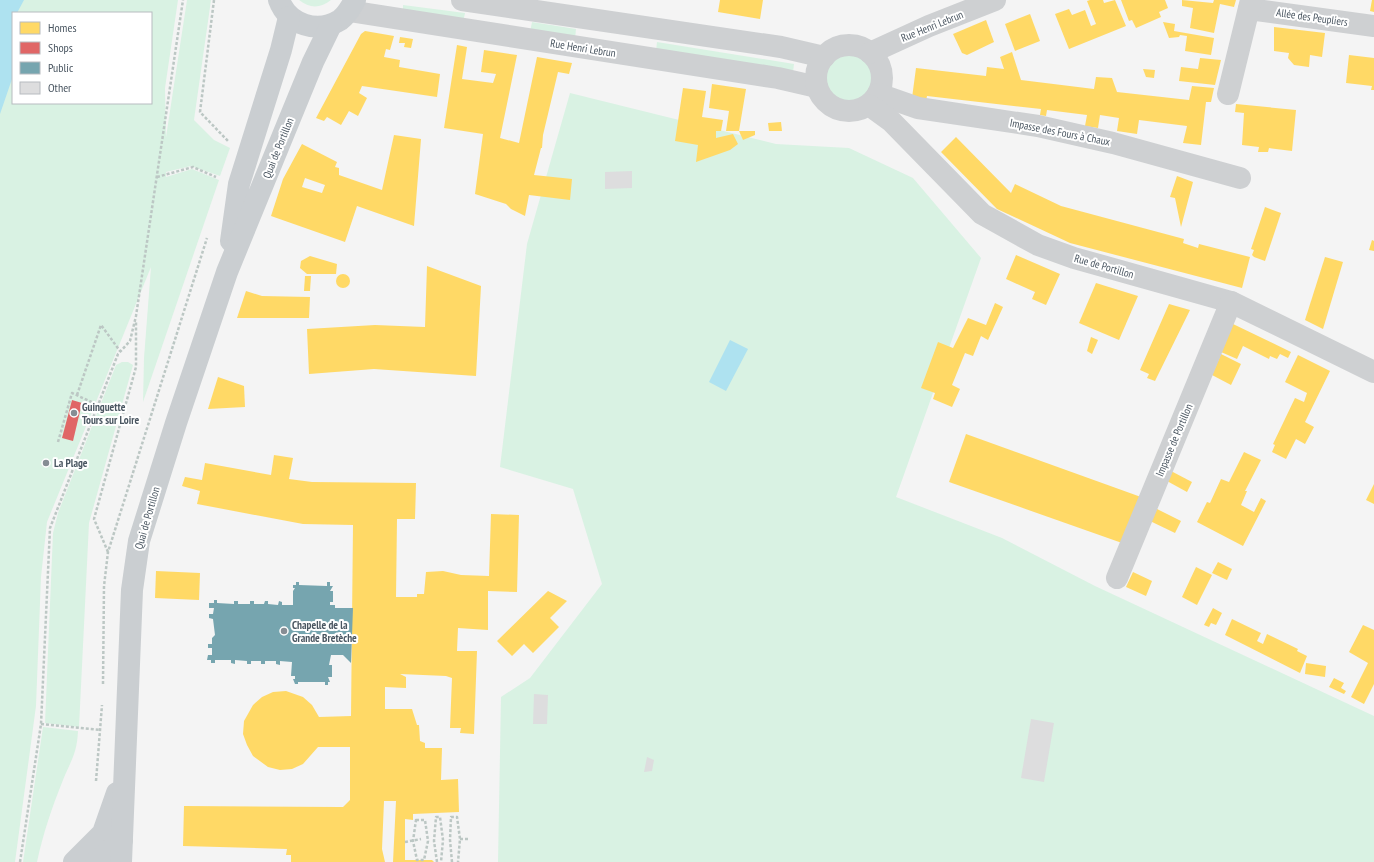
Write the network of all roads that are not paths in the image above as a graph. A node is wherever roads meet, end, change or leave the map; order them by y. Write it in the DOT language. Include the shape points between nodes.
graph roads {
  1 [pos="462,0"];
  2 [pos="995,0"];
  3 [pos="1250,4"];
  4 [pos="352,6"];
  5 [pos="284,8"];
  6 [pos="331,25"];
  7 [pos="1374,26"];
  8 [pos="870,53"];
  9 [pos="824,57"];
  10 [pos="817,87"];
  11 [pos="1228,94"];
  12 [pos="874,99"];
  13 [pos="1240,178"];
  14 [pos="226,272"];
  15 [pos="1232,302"];
  16 [pos="1374,372"];
  17 [pos="1117,578"];
  18 [pos="124,775"];
  19 [pos="122,840"];
  20 [pos="74,862"];
  21 [pos="96,862"];
  22 [pos="121,862"];
  1 -- 9 [label="street" via="782,47"];
  2 -- 8 [label="street, Rue Henri Lebrun"];
  3 -- 7 [label="street, Allée des Peupliers"];
  3 -- 11 [label="street, Allée des Peupliers"];
  4 -- 6 [label="main road" via="341,19"];
  4 -- 10 [label="street, Rue Henri Lebrun" via="778,78"];
  5 -- 6 [label="main road" via="298,23 320,27"];
  5 -- 14 [label="main road, Quai de Portillon" via="281,50 238,184"];
  6 -- 14 [label="main road, Quai de Portillon" via="313,62"];
  8 -- 9 [label="street" via="851,45 836,48"];
  8 -- 12 [label="street" via="880,68 881,85"];
  9 -- 10 [label="street" via="818,66"];
  10 -- 12 [label="street" via="821,97 838,110 855,111"];
  12 -- 13 [label="street, Impasse des Fours à Chaux" via="1038,126 1113,143"];
  12 -- 15 [label="street, Rue de Portillon" via="891,121 982,214 1013,232 1038,245 1074,258"];
  14 -- 18 [label="main road, Quai de Portillon" via="139,541 132,590"];
  15 -- 16 [label="street, Rue de Portillon"];
  15 -- 17 [label="street, Impasse de Portillon"];
  18 -- 19 [label="main road, Quai de Portillon"];
  18 -- 20 [label="main road, Quai de Portillon" via="103,833"];
  19 -- 21 [label="main road"];
  19 -- 22 [label="main road, Quai de Portillon"];
}
